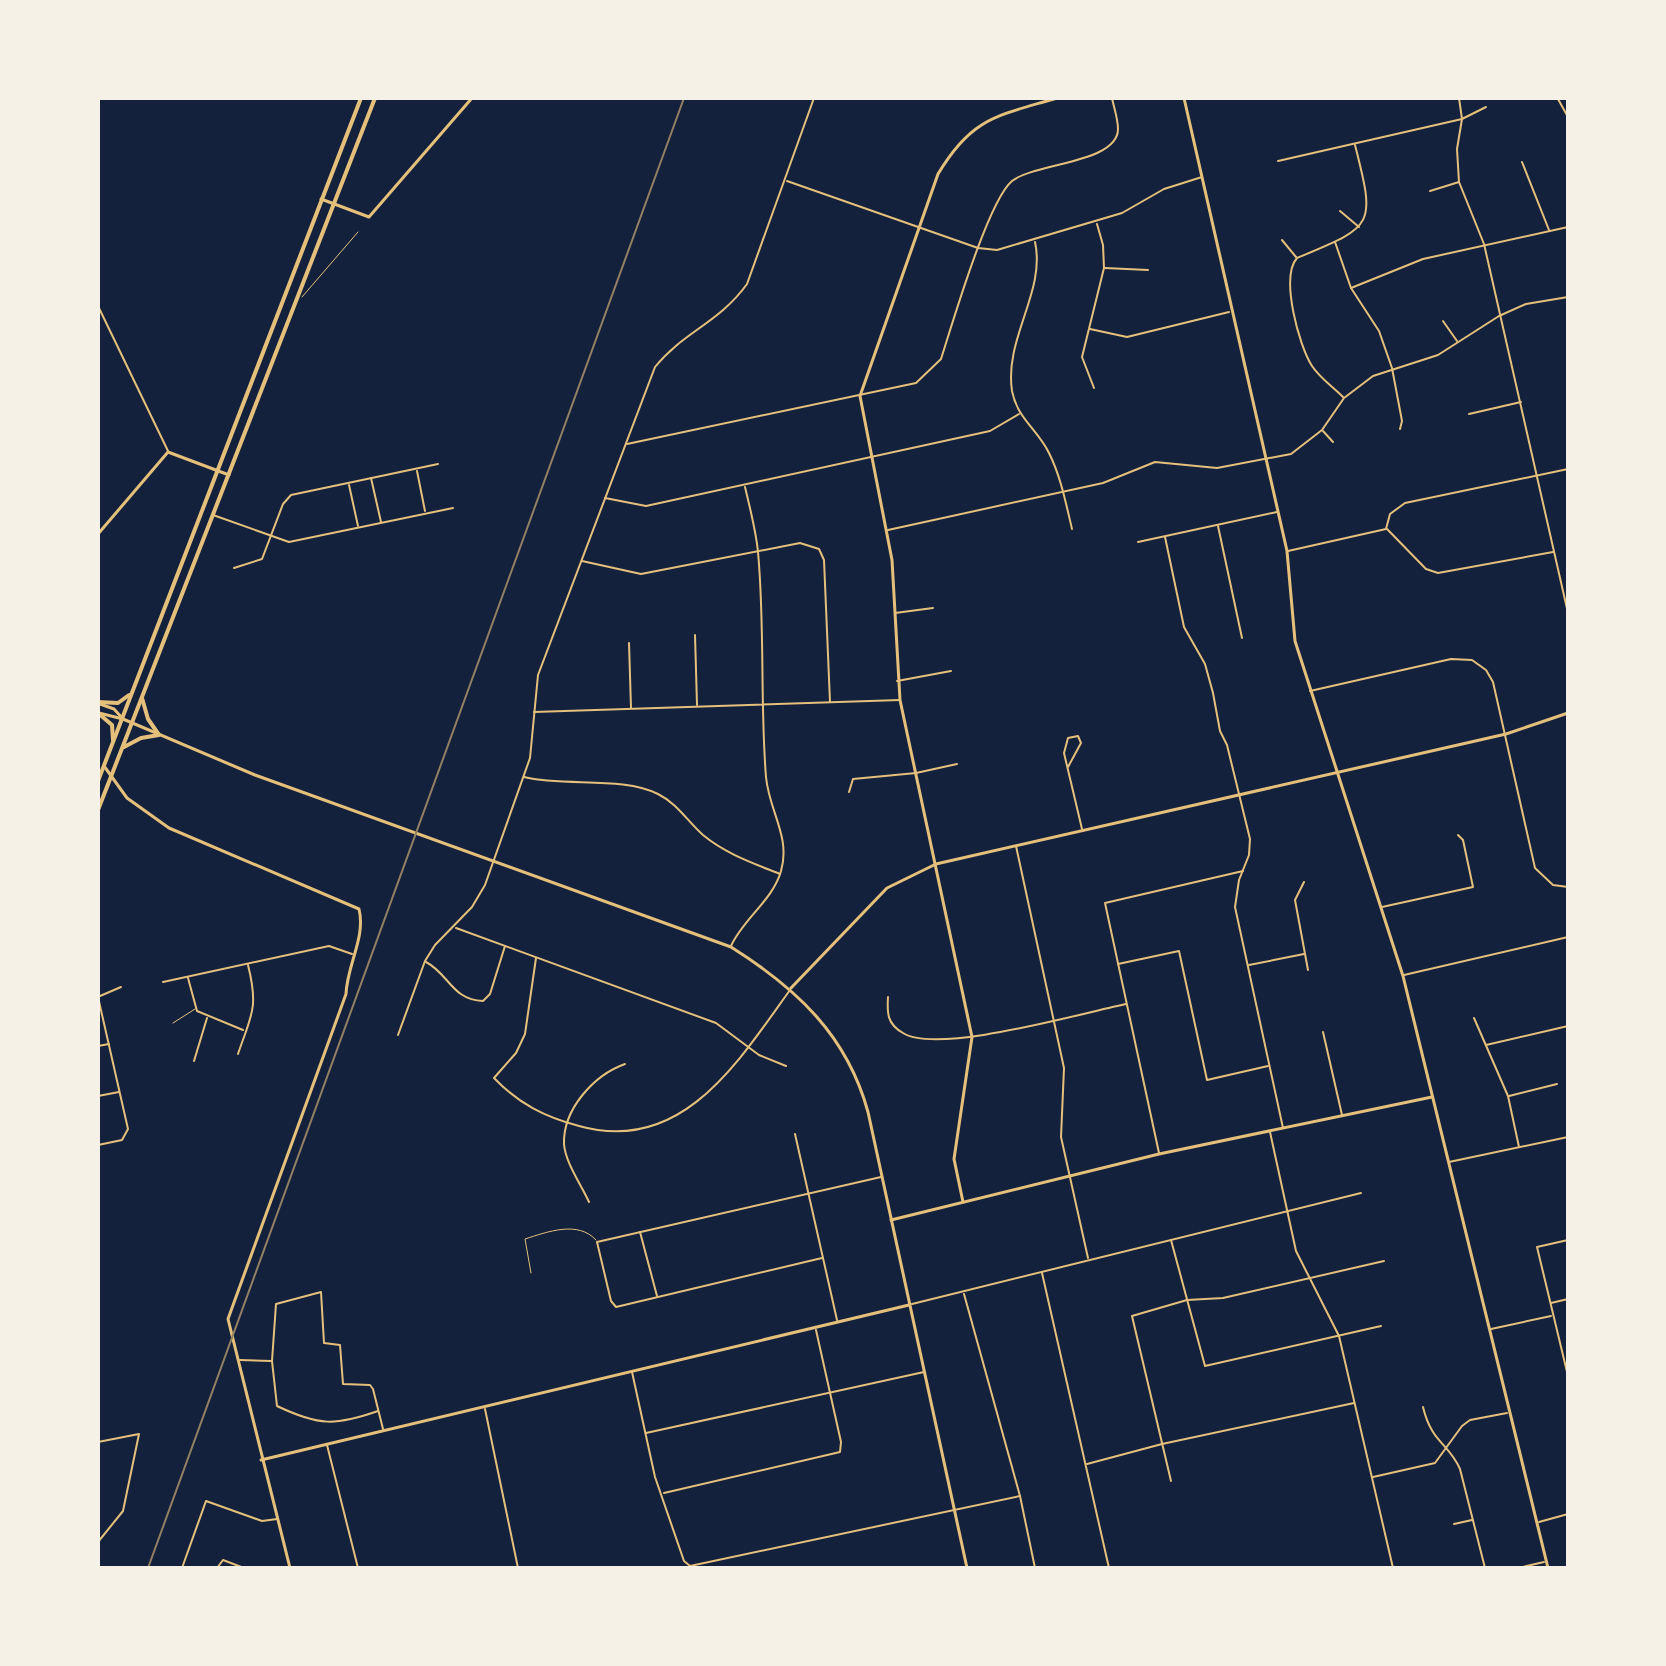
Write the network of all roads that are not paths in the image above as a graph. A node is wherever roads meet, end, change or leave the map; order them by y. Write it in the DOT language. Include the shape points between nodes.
graph roads {
  1 [pos="361,98"];
  2 [pos="375,98"];
  3 [pos="472,98"];
  4 [pos="814,98"];
  5 [pos="1057,98"];
  6 [pos="1112,98"];
  7 [pos="1184,98"];
  8 [pos="1459,98"];
  9 [pos="1558,99"];
  10 [pos="1486,107"];
  11 [pos="1568,117"];
  12 [pos="1462,119"];
  13 [pos="1355,145"];
  14 [pos="1278,161"];
  15 [pos="1522,162"];
  16 [pos="1202,177"];
  17 [pos="786,181"];
  18 [pos="1459,182"];
  19 [pos="1430,191"];
  20 [pos="321,199"];
  21 [pos="334,204"];
  22 [pos="1340,211"];
  23 [pos="1096,222"];
  24 [pos="920,226"];
  25 [pos="1360,227"];
  26 [pos="1568,227"];
  27 [pos="1549,231"];
  28 [pos="358,232"];
  29 [pos="1035,240"];
  30 [pos="1282,240"];
  31 [pos="1335,242"];
  32 [pos="1484,244"];
  33 [pos="978,248"];
  34 [pos="1297,258"];
  35 [pos="1104,268"];
  36 [pos="1148,270"];
  37 [pos="1351,288"];
  38 [pos="1568,297"];
  39 [pos="296,299"];
  40 [pos="98,306"];
  41 [pos="1229,312"];
  42 [pos="1499,316"];
  43 [pos="1443,321"];
  44 [pos="1089,329"];
  45 [pos="1458,342"];
  46 [pos="1392,368"];
  47 [pos="1094,388"];
  48 [pos="860,396"];
  49 [pos="1344,398"];
  50 [pos="1521,402"];
  51 [pos="1019,414"];
  52 [pos="1469,414"];
  53 [pos="1400,429"];
  54 [pos="1322,430"];
  55 [pos="1333,442"];
  56 [pos="625,444"];
  57 [pos="168,452"];
  58 [pos="1266,459"];
  59 [pos="871,460"];
  60 [pos="438,464"];
  61 [pos="416,469"];
  62 [pos="1568,469"];
  63 [pos="216,470"];
  64 [pos="229,475"];
  65 [pos="1539,475"];
  66 [pos="371,478"];
  67 [pos="349,483"];
  68 [pos="745,487"];
  69 [pos="1063,491"];
  70 [pos="604,497"];
  71 [pos="453,508"];
  72 [pos="426,512"];
  73 [pos="1277,512"];
  74 [pos="211,515"];
  75 [pos="196,523"];
  76 [pos="381,523"];
  77 [pos="1218,525"];
  78 [pos="207,527"];
  79 [pos="358,527"];
  80 [pos="1072,529"];
  81 [pos="1386,529"];
  82 [pos="887,530"];
  83 [pos="98,534"];
  84 [pos="272,534"];
  85 [pos="1165,537"];
  86 [pos="1138,542"];
  87 [pos="758,550"];
  88 [pos="1287,551"];
  89 [pos="1554,551"];
  90 [pos="581,560"];
  91 [pos="181,562"];
  92 [pos="192,566"];
  93 [pos="234,568"];
  94 [pos="933,608"];
  95 [pos="894,613"];
  96 [pos="1568,613"];
  97 [pos="695,635"];
  98 [pos="1242,638"];
  99 [pos="629,643"];
  100 [pos="951,671"];
  101 [pos="897,681"];
  102 [pos="133,690"];
  103 [pos="1310,691"];
  104 [pos="142,698"];
  105 [pos="900,700"];
  106 [pos="830,702"];
  107 [pos="98,703"];
  108 [pos="764,705"];
  109 [pos="697,707"];
  110 [pos="631,709"];
  111 [pos="98,712"];
  112 [pos="533,712"];
  113 [pos="1568,713"];
  114 [pos="123,719"];
  115 [pos="131,724"];
  116 [pos="1506,734"];
  117 [pos="159,735"];
  118 [pos="112,745"];
  119 [pos="122,748"];
  120 [pos="957,764"];
  121 [pos="104,766"];
  122 [pos="1068,767"];
  123 [pos="1337,772"];
  124 [pos="916,773"];
  125 [pos="112,774"];
  126 [pos="523,777"];
  127 [pos="98,781"];
  128 [pos="849,792"];
  129 [pos="1240,794"];
  130 [pos="98,810"];
  131 [pos="1082,830"];
  132 [pos="1458,835"];
  133 [pos="1016,846"];
  134 [pos="494,860"];
  135 [pos="936,864"];
  136 [pos="1244,871"];
  137 [pos="781,874"];
  138 [pos="1304,882"];
  139 [pos="1568,887"];
  140 [pos="1381,907"];
  141 [pos="455,928"];
  142 [pos="1568,937"];
  143 [pos="505,946"];
  144 [pos="731,947"];
  145 [pos="352,954"];
  146 [pos="1304,954"];
  147 [pos="536,958"];
  148 [pos="425,961"];
  149 [pos="1118,964"];
  150 [pos="248,965"];
  151 [pos="1248,966"];
  152 [pos="1308,970"];
  153 [pos="1403,976"];
  154 [pos="187,977"];
  155 [pos="163,982"];
  156 [pos="121,987"];
  157 [pos="791,988"];
  158 [pos="98,996"];
  159 [pos="888,997"];
  160 [pos="1126,1004"];
  161 [pos="195,1009"];
  162 [pos="208,1017"];
  163 [pos="1474,1018"];
  164 [pos="1055,1020"];
  165 [pos="173,1023"];
  166 [pos="1568,1026"];
  167 [pos="243,1030"];
  168 [pos="1323,1032"];
  169 [pos="398,1035"];
  170 [pos="972,1037"];
  171 [pos="109,1044"];
  172 [pos="1484,1045"];
  173 [pos="98,1046"];
  174 [pos="748,1048"];
  175 [pos="238,1054"];
  176 [pos="194,1061"];
  177 [pos="625,1064"];
  178 [pos="1269,1065"];
  179 [pos="786,1066"];
  180 [pos="1557,1084"];
  181 [pos="119,1092"];
  182 [pos="98,1096"];
  183 [pos="1508,1096"];
  184 [pos="1432,1097"];
  185 [pos="1342,1116"];
  186 [pos="568,1123"];
  187 [pos="1283,1129"];
  188 [pos="1270,1131"];
  189 [pos="795,1134"];
  190 [pos="1568,1137"];
  191 [pos="98,1145"];
  192 [pos="1519,1147"];
  193 [pos="1159,1154"];
  194 [pos="1448,1162"];
  195 [pos="1069,1175"];
  196 [pos="881,1177"];
  197 [pos="807,1193"];
  198 [pos="1361,1193"];
  199 [pos="589,1202"];
  200 [pos="963,1202"];
  201 [pos="1287,1210"];
  202 [pos="891,1220"];
  203 [pos="640,1232"];
  204 [pos="1171,1239"];
  205 [pos="1568,1240"];
  206 [pos="597,1242"];
  207 [pos="98,1258"];
  208 [pos="822,1258"];
  209 [pos="1089,1259"];
  210 [pos="1384,1261"];
  211 [pos="1041,1272"];
  212 [pos="531,1273"];
  213 [pos="1308,1280"];
  214 [pos="98,1288"];
  215 [pos="964,1292"];
  216 [pos="658,1297"];
  217 [pos="1568,1299"];
  218 [pos="1187,1300"];
  219 [pos="1550,1303"];
  220 [pos="909,1305"];
  221 [pos="1552,1315"];
  222 [pos="837,1322"];
  223 [pos="1381,1326"];
  224 [pos="816,1329"];
  225 [pos="1490,1330"];
  226 [pos="1339,1336"];
  227 [pos="1568,1354"];
  228 [pos="1563,1355"];
  229 [pos="240,1360"];
  230 [pos="272,1361"];
  231 [pos="632,1371"];
  232 [pos="924,1372"];
  233 [pos="1568,1376"];
  234 [pos="830,1394"];
  235 [pos="1354,1403"];
  236 [pos="484,1406"];
  237 [pos="1423,1407"];
  238 [pos="378,1411"];
  239 [pos="1509,1412"];
  240 [pos="383,1430"];
  241 [pos="645,1433"];
  242 [pos="98,1442"];
  243 [pos="326,1443"];
  244 [pos="1162,1444"];
  245 [pos="1446,1452"];
  246 [pos="261,1460"];
  247 [pos="1086,1465"];
  248 [pos="1372,1477"];
  249 [pos="1171,1481"];
  250 [pos="663,1494"];
  251 [pos="1020,1496"];
  252 [pos="954,1510"];
  253 [pos="1568,1514"];
  254 [pos="277,1519"];
  255 [pos="1472,1520"];
  256 [pos="1537,1522"];
  257 [pos="1454,1524"];
  258 [pos="98,1542"];
  259 [pos="1547,1562"];
  260 [pos="690,1566"];
  261 [pos="182,1568"];
  262 [pos="217,1568"];
  263 [pos="244,1568"];
  264 [pos="290,1568"];
  265 [pos="358,1568"];
  266 [pos="518,1568"];
  267 [pos="967,1568"];
  268 [pos="1035,1568"];
  269 [pos="1109,1568"];
  270 [pos="1393,1568"];
  271 [pos="1485,1568"];
  272 [pos="1518,1568"];
  273 [pos="1548,1568"];
  1 -- 20 [label="highway"];
  2 -- 21 [label="highway"];
  3 -- 21 [label="street" via="369,217"];
  4 -- 17 [label="street"];
  5 -- 24 [label="street" via="974,128 938,174"];
  6 -- 33 [label="street" via="1118,130 1113,143 1099,153 1012,181"];
  7 -- 16 [label="street"];
  8 -- 12 [label="street"];
  9 -- 11 [label="street"];
  10 -- 12 [label="street"];
  12 -- 13 [label="street"];
  12 -- 18 [label="street"];
  13 -- 14 [label="street"];
  13 -- 25 [label="street" via="1368,197"];
  15 -- 27 [label="street"];
  16 -- 23 [label="street"];
  16 -- 41 [label="street"];
  17 -- 24 [label="street"];
  17 -- 56 [label="street" via="747,284 732,305 674,344 655,367"];
  18 -- 19 [label="street"];
  18 -- 32 [label="street"];
  20 -- 21 [label="street"];
  20 -- 63 [label="highway"];
  21 -- 39 [label="highway"];
  22 -- 25 [label="street"];
  23 -- 29 [label="street"];
  23 -- 35 [label="street"];
  24 -- 33 [label="street"];
  24 -- 48 [label="street"];
  25 -- 31 [label="street"];
  26 -- 27 [label="street"];
  27 -- 32 [label="street"];
  28 -- 39 [label="lane"];
  29 -- 33 [label="street" via="997,250"];
  29 -- 51 [label="street" via="1040,264 1011,363"];
  30 -- 34 [label="street"];
  31 -- 34 [label="street"];
  31 -- 37 [label="street"];
  32 -- 37 [label="street" via="1423,259"];
  32 -- 42 [label="street"];
  33 -- 48 [label="street" via="941,359 930,373 916,383"];
  34 -- 49 [label="street" via="1288,282 1305,354"];
  35 -- 36 [label="street"];
  35 -- 44 [label="street"];
  37 -- 46 [label="street" via="1379,331"];
  38 -- 42 [label="street" via="1526,304"];
  39 -- 64 [label="highway"];
  40 -- 57 [label="street"];
  41 -- 44 [label="street" via="1127,337"];
  41 -- 58 [label="street"];
  42 -- 45 [label="street"];
  42 -- 50 [label="street"];
  43 -- 45 [label="street"];
  44 -- 47 [label="street" via="1082,357"];
  45 -- 46 [label="street" via="1438,355"];
  46 -- 49 [label="street"];
  46 -- 53 [label="street"];
  48 -- 56 [label="street"];
  48 -- 59 [label="street"];
  49 -- 54 [label="street"];
  50 -- 52 [label="street"];
  50 -- 65 [label="street"];
  51 -- 59 [label="street" via="990,431"];
  51 -- 69 [label="street" via="1049,451"];
  54 -- 55 [label="street"];
  54 -- 58 [label="street" via="1291,454"];
  56 -- 70 [label="street"];
  57 -- 63 [label="street"];
  57 -- 83 [label="street"];
  58 -- 69 [label="street" via="1217,468 1155,462 1103,483"];
  58 -- 73 [label="street"];
  59 -- 68 [label="street"];
  59 -- 82 [label="street"];
  60 -- 61 [label="street"];
  61 -- 66 [label="street"];
  61 -- 72 [label="street"];
  62 -- 65 [label="street"];
  63 -- 64 [label="street"];
  63 -- 75 [label="highway"];
  64 -- 74 [label="highway"];
  65 -- 81 [label="street" via="1405,503 1390,514"];
  65 -- 89 [label="street"];
  66 -- 67 [label="street"];
  66 -- 76 [label="street"];
  67 -- 79 [label="street"];
  67 -- 84 [label="street" via="291,495"];
  68 -- 70 [label="street" via="646,506"];
  68 -- 87 [label="street"];
  69 -- 80 [label="street"];
  69 -- 82 [label="street"];
  70 -- 90 [label="street"];
  71 -- 72 [label="street"];
  72 -- 76 [label="street"];
  73 -- 77 [label="street"];
  73 -- 88 [label="street"];
  74 -- 78 [label="highway"];
  74 -- 84 [label="street"];
  75 -- 78 [label="highway"];
  75 -- 91 [label="highway"];
  76 -- 79 [label="street"];
  77 -- 85 [label="street"];
  77 -- 98 [label="street"];
  78 -- 92 [label="highway"];
  79 -- 84 [label="street" via="289,542"];
  81 -- 88 [label="street"];
  81 -- 89 [label="street" via="1426,569 1438,573"];
  82 -- 95 [label="street"];
  84 -- 93 [label="street" via="262,559"];
  85 -- 86 [label="street"];
  85 -- 129 [label="street" via="1184,627 1205,664"];
  87 -- 90 [label="street" via="641,574"];
  87 -- 106 [label="street" via="800,543 819,549 824,560"];
  87 -- 108 [label="street"];
  88 -- 103 [label="street" via="1293,632"];
  89 -- 96 [label="street"];
  90 -- 112 [label="street" via="538,675"];
  91 -- 92 [label="highway"];
  91 -- 102 [label="highway"];
  92 -- 104 [label="highway"];
  94 -- 95 [label="street"];
  95 -- 101 [label="street"];
  97 -- 109 [label="street"];
  99 -- 110 [label="street"];
  100 -- 101 [label="street"];
  101 -- 105 [label="street"];
  102 -- 107 [label="highway" via="118,703"];
  102 -- 114 [label="highway"];
  103 -- 116 [label="street" via="1451,659 1472,660 1493,682"];
  103 -- 123 [label="street"];
  104 -- 115 [label="highway"];
  104 -- 117 [label="highway"];
  105 -- 106 [label="street"];
  105 -- 124 [label="street"];
  106 -- 108 [label="street"];
  107 -- 114 [label="street"];
  108 -- 109 [label="street"];
  108 -- 137 [label="street" via="766,779 784,837"];
  109 -- 110 [label="street"];
  110 -- 112 [label="street"];
  111 -- 114 [label="street"];
  111 -- 118 [label="highway" via="112,725"];
  112 -- 126 [label="street" via="530,758"];
  113 -- 116 [label="street"];
  114 -- 115 [label="street"];
  114 -- 118 [label="highway"];
  115 -- 117 [label="street"];
  115 -- 119 [label="highway"];
  116 -- 123 [label="street"];
  116 -- 139 [label="street" via="1535,868 1553,885"];
  117 -- 119 [label="highway"];
  117 -- 134 [label="street"];
  118 -- 121 [label="highway"];
  119 -- 125 [label="highway"];
  120 -- 124 [label="street"];
  121 -- 125 [label="street"];
  121 -- 127 [label="highway"];
  122 -- 122 [label="street" via="1065,741 1078,736 1081,743"];
  122 -- 131 [label="street"];
  123 -- 129 [label="street"];
  123 -- 140 [label="street"];
  124 -- 128 [label="street" via="853,779"];
  124 -- 135 [label="street"];
  125 -- 130 [label="highway"];
  125 -- 145 [label="street" via="127,798 169,828 359,909 361,931"];
  126 -- 134 [label="street"];
  126 -- 137 [label="street" via="553,784 633,785 657,793 726,852"];
  129 -- 131 [label="street"];
  129 -- 136 [label="street" via="1250,839"];
  131 -- 133 [label="street"];
  132 -- 140 [label="street" via="1473,887"];
  133 -- 135 [label="street"];
  133 -- 164 [label="street"];
  134 -- 141 [label="street" via="472,907"];
  134 -- 144 [label="street"];
  135 -- 157 [label="street" via="887,888"];
  135 -- 170 [label="street"];
  136 -- 149 [label="street" via="1105,903"];
  136 -- 151 [label="street" via="1235,907"];
  137 -- 144 [label="street"];
  138 -- 146 [label="street" via="1295,900"];
  140 -- 153 [label="street"];
  141 -- 143 [label="street"];
  141 -- 148 [label="street"];
  142 -- 153 [label="street"];
  143 -- 147 [label="street"];
  143 -- 148 [label="street" via="483,1001 455,992"];
  144 -- 157 [label="street"];
  145 -- 150 [label="street" via="329,946"];
  145 -- 229 [label="street" via="346,994 233,1298 228,1319"];
  146 -- 151 [label="street"];
  146 -- 152 [label="street"];
  147 -- 174 [label="street" via="716,1023"];
  147 -- 186 [label="street" via="525,1034 494,1078 513,1097"];
  148 -- 169 [label="street"];
  149 -- 160 [label="street"];
  149 -- 178 [label="street" via="1179,951 1207,1080"];
  150 -- 154 [label="street"];
  150 -- 167 [label="street" via="255,1011"];
  151 -- 178 [label="street"];
  153 -- 184 [label="street"];
  154 -- 155 [label="street"];
  154 -- 161 [label="street"];
  156 -- 158 [label="street"];
  157 -- 174 [label="street"];
  157 -- 196 [label="street" via="840,1044 859,1079"];
  158 -- 171 [label="street"];
  159 -- 170 [label="street" via="887,1015 904,1035 921,1040"];
  160 -- 164 [label="street"];
  160 -- 193 [label="street"];
  161 -- 162 [label="street"];
  161 -- 165 [label="lane"];
  162 -- 167 [label="street"];
  162 -- 176 [label="street"];
  163 -- 172 [label="street"];
  164 -- 170 [label="street"];
  164 -- 195 [label="street" via="1064,1068 1061,1137"];
  166 -- 172 [label="street"];
  167 -- 175 [label="street"];
  168 -- 185 [label="street"];
  170 -- 200 [label="street" via="954,1159"];
  171 -- 173 [label="street"];
  171 -- 181 [label="street"];
  172 -- 183 [label="street"];
  174 -- 179 [label="street"];
  174 -- 186 [label="street" via="707,1094 659,1125 629,1132"];
  177 -- 186 [label="street" via="586,1089"];
  178 -- 187 [label="street"];
  180 -- 183 [label="street"];
  181 -- 182 [label="street"];
  181 -- 191 [label="street" via="127,1135"];
  183 -- 192 [label="street"];
  184 -- 185 [label="street"];
  184 -- 194 [label="street"];
  185 -- 187 [label="street"];
  186 -- 199 [label="street" via="564,1146"];
  187 -- 188 [label="street"];
  188 -- 193 [label="street"];
  188 -- 201 [label="street"];
  189 -- 197 [label="street"];
  190 -- 192 [label="street"];
  192 -- 194 [label="street"];
  193 -- 195 [label="street"];
  194 -- 225 [label="street"];
  195 -- 200 [label="street"];
  195 -- 209 [label="street"];
  196 -- 197 [label="street"];
  196 -- 202 [label="street"];
  197 -- 203 [label="street"];
  197 -- 208 [label="street"];
  198 -- 201 [label="street"];
  200 -- 202 [label="street"];
  201 -- 204 [label="street"];
  201 -- 213 [label="street"];
  202 -- 220 [label="street"];
  203 -- 206 [label="street"];
  203 -- 216 [label="street"];
  204 -- 209 [label="street"];
  204 -- 218 [label="street"];
  205 -- 219 [label="street" via="1537,1247"];
  206 -- 212 [label="lane" via="587,1232 573,1229 525,1239"];
  206 -- 216 [label="street" via="616,1307"];
  207 -- 214 [label="street"];
  208 -- 216 [label="street"];
  208 -- 222 [label="street"];
  209 -- 211 [label="street"];
  210 -- 213 [label="street"];
  211 -- 215 [label="street"];
  211 -- 247 [label="street"];
  213 -- 218 [label="street"];
  213 -- 226 [label="street"];
  215 -- 220 [label="street"];
  215 -- 251 [label="street"];
  217 -- 219 [label="street"];
  218 -- 226 [label="street" via="1205,1366"];
  218 -- 244 [label="street" via="1132,1316"];
  219 -- 221 [label="street"];
  220 -- 222 [label="street"];
  220 -- 232 [label="street"];
  221 -- 225 [label="street"];
  221 -- 228 [label="street"];
  222 -- 224 [label="street"];
  223 -- 226 [label="street"];
  224 -- 231 [label="street"];
  224 -- 234 [label="street"];
  225 -- 239 [label="street"];
  226 -- 235 [label="street"];
  227 -- 228 [label="street"];
  228 -- 233 [label="street"];
  229 -- 230 [label="street"];
  229 -- 246 [label="street"];
  230 -- 238 [label="street" via="277,1406 325,1423 361,1420"];
  230 -- 238 [label="street" via="276,1304 321,1292 324,1343 340,1345 343,1384 370,1385"];
  231 -- 236 [label="street"];
  231 -- 241 [label="street"];
  232 -- 234 [label="street"];
  232 -- 252 [label="street"];
  234 -- 241 [label="street"];
  234 -- 250 [label="street" via="840,1452"];
  235 -- 244 [label="street"];
  235 -- 248 [label="street"];
  236 -- 240 [label="street"];
  236 -- 266 [label="street"];
  237 -- 245 [label="street" via="1429,1431"];
  238 -- 240 [label="street"];
  239 -- 245 [label="street" via="1470,1420"];
  239 -- 256 [label="street"];
  240 -- 243 [label="street"];
  241 -- 250 [label="street"];
  242 -- 258 [label="street" via="139,1434 123,1511"];
  243 -- 246 [label="street"];
  243 -- 265 [label="street"];
  244 -- 247 [label="street"];
  244 -- 249 [label="street"];
  245 -- 248 [label="street" via="1435,1463"];
  245 -- 255 [label="street" via="1460,1469"];
  246 -- 254 [label="street"];
  247 -- 269 [label="street"];
  248 -- 270 [label="street"];
  250 -- 260 [label="street"];
  251 -- 252 [label="street"];
  251 -- 268 [label="street"];
  252 -- 260 [label="street"];
  252 -- 267 [label="street"];
  253 -- 256 [label="street"];
  254 -- 261 [label="street" via="262,1521 206,1501"];
  254 -- 264 [label="street"];
  255 -- 257 [label="street"];
  255 -- 271 [label="street"];
  256 -- 259 [label="street"];
  259 -- 272 [label="street"];
  259 -- 273 [label="street"];
  262 -- 263 [label="street" via="223,1560"];
}
